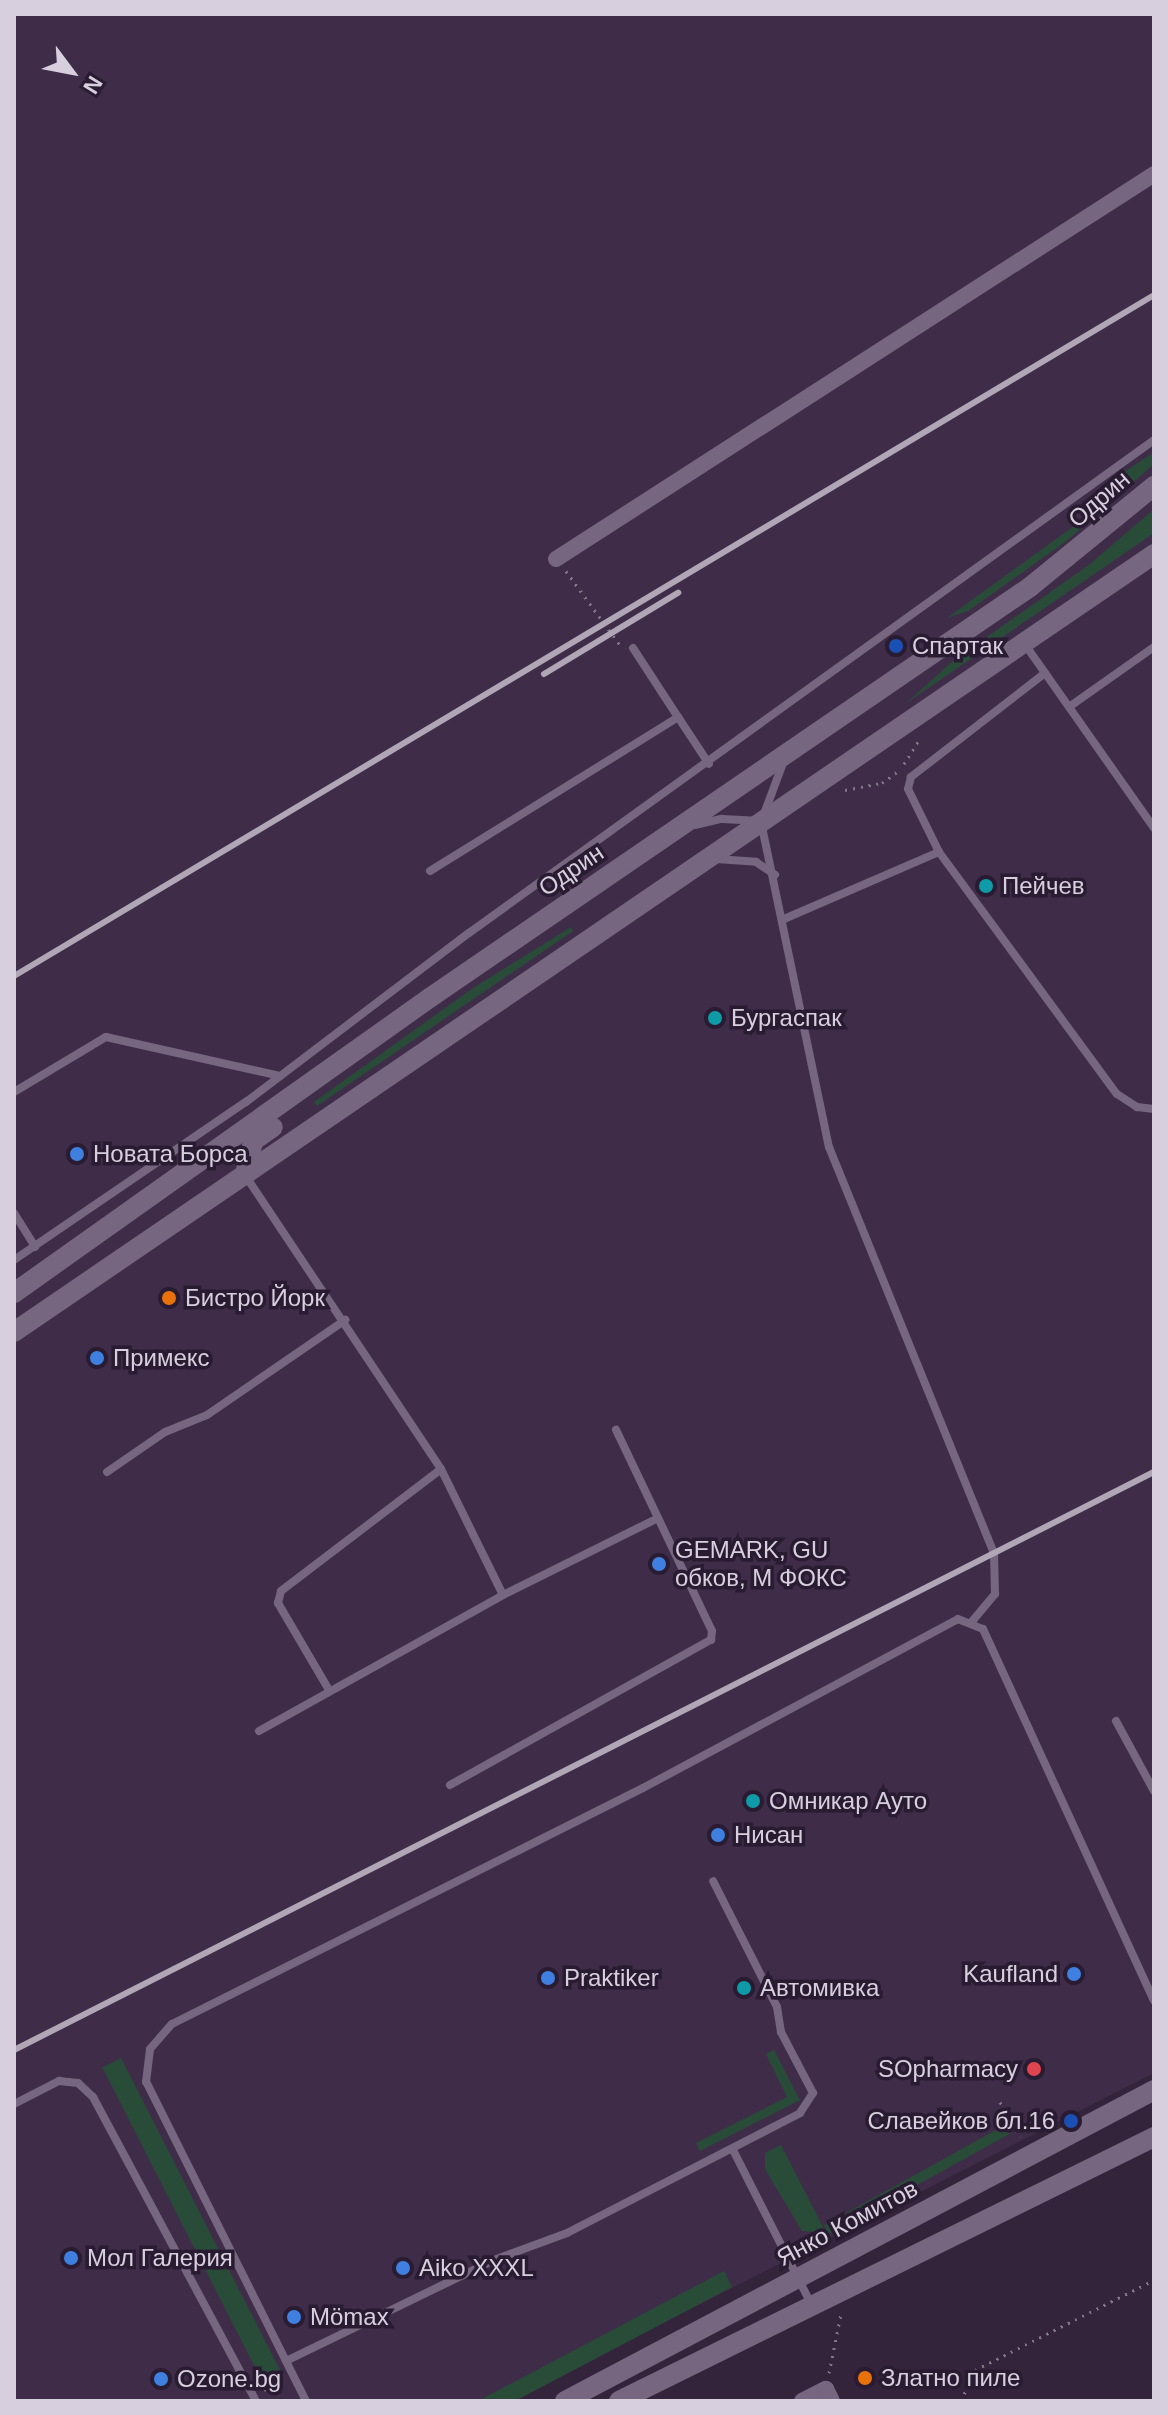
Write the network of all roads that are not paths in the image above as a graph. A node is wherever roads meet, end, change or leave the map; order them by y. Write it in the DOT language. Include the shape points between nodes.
graph roads {
  1 [pos="1154,174"];
  2 [pos="1154,440"];
  3 [pos="1154,486"];
  4 [pos="1154,554"];
  5 [pos="556,559"];
  6 [pos="1024,643"];
  7 [pos="1154,647"];
  8 [pos="633,648"];
  9 [pos="1045,673"];
  10 [pos="1069,707"];
  11 [pos="678,717"];
  12 [pos="789,752"];
  13 [pos="709,764"];
  14 [pos="761,822"];
  15 [pos="1154,828"];
  16 [pos="677,829"];
  17 [pos="939,852"];
  18 [pos="708,859"];
  19 [pos="430,871"];
  20 [pos="775,875"];
  21 [pos="784,919"];
  22 [pos="350,1058"];
  23 [pos="280,1076"];
  24 [pos="14,1092"];
  25 [pos="1154,1109"];
  26 [pos="245,1174"];
  27 [pos="14,1213"];
  28 [pos="35,1247"];
  29 [pos="14,1260"];
  30 [pos="14,1293"];
  31 [pos="345,1320"];
  32 [pos="14,1332"];
  33 [pos="616,1430"];
  34 [pos="441,1469"];
  35 [pos="107,1472"];
  36 [pos="656,1519"];
  37 [pos="503,1595"];
  38 [pos="972,1621"];
  39 [pos="329,1690"];
  40 [pos="1116,1721"];
  41 [pos="259,1731"];
  42 [pos="450,1785"];
  43 [pos="1154,1791"];
  44 [pos="713,1881"];
  45 [pos="1154,2000"];
  46 [pos="1154,2090"];
  47 [pos="14,2104"];
  48 [pos="1154,2137"];
  49 [pos="733,2150"];
  50 [pos="798,2279"];
  51 [pos="813,2307"];
  52 [pos="286,2361"];
  53 [pos="829,2395"];
  54 [pos="255,2398"];
  55 [pos="306,2401"];
  56 [pos="565,2401"];
  57 [pos="619,2401"];
  58 [pos="802,2401"];
  1 -- 5 [label="street"];
  2 -- 13 [label="lane"];
  3 -- 12 [label="main road, Одрин" via="1030,587"];
  4 -- 6 [label="main road"];
  6 -- 9 [label="lane"];
  6 -- 14 [label="main road"];
  7 -- 10 [label="lane"];
  8 -- 11 [label="lane"];
  9 -- 10 [label="lane"];
  9 -- 17 [label="lane" via="908,782"];
  10 -- 15 [label="lane"];
  11 -- 13 [label="lane"];
  11 -- 19 [label="lane"];
  12 -- 14 [label="lane" via="768,792"];
  12 -- 16 [label="main road, Одрин"];
  13 -- 23 [label="lane" via="469,933"];
  14 -- 16 [label="lane" via="722,819"];
  14 -- 18 [label="main road"];
  14 -- 20 [label="lane"];
  16 -- 22 [label="main road, Одрин"];
  17 -- 21 [label="lane"];
  17 -- 25 [label="lane" via="1117,1094 1137,1107"];
  18 -- 20 [label="lane" via="741,858"];
  18 -- 26 [label="main road"];
  20 -- 21 [label="lane"];
  21 -- 38 [label="lane" via="829,1147 994,1553 995,1594"];
  22 -- 26 [label="main road" via="330,1085 253,1141"];
  22 -- 30 [label="main road, Одрин"];
  23 -- 24 [label="lane" via="106,1037"];
  23 -- 28 [label="lane"];
  26 -- 31 [label="lane"];
  26 -- 32 [label="main road"];
  27 -- 28 [label="lane"];
  28 -- 29 [label="lane"];
  31 -- 34 [label="lane"];
  31 -- 35 [label="lane" via="207,1415 165,1432"];
  33 -- 36 [label="lane"];
  34 -- 37 [label="lane"];
  34 -- 39 [label="lane" via="281,1591 278,1603"];
  36 -- 37 [label="lane"];
  36 -- 42 [label="lane" via="712,1631 711,1640"];
  37 -- 39 [label="lane"];
  38 -- 45 [label="lane" via="983,1629"];
  38 -- 52 [label="lane" via="958,1619 929,1632 643,1788 172,2024 150,2049 146,2082"];
  39 -- 41 [label="lane"];
  40 -- 43 [label="lane"];
  44 -- 49 [label="lane" via="777,2007 781,2032 813,2093 787,2124"];
  46 -- 50 [label="main road, Янко Комитов"];
  47 -- 54 [label="lane" via="59,2081 78,2083 93,2097"];
  48 -- 51 [label="main road"];
  49 -- 50 [label="lane"];
  49 -- 52 [label="lane" via="567,2233 494,2260"];
  50 -- 51 [label="lane"];
  50 -- 56 [label="main road, Янко Комитов"];
  51 -- 57 [label="main road"];
  52 -- 55 [label="lane"];
  53 -- 58 [label="street"];
}
